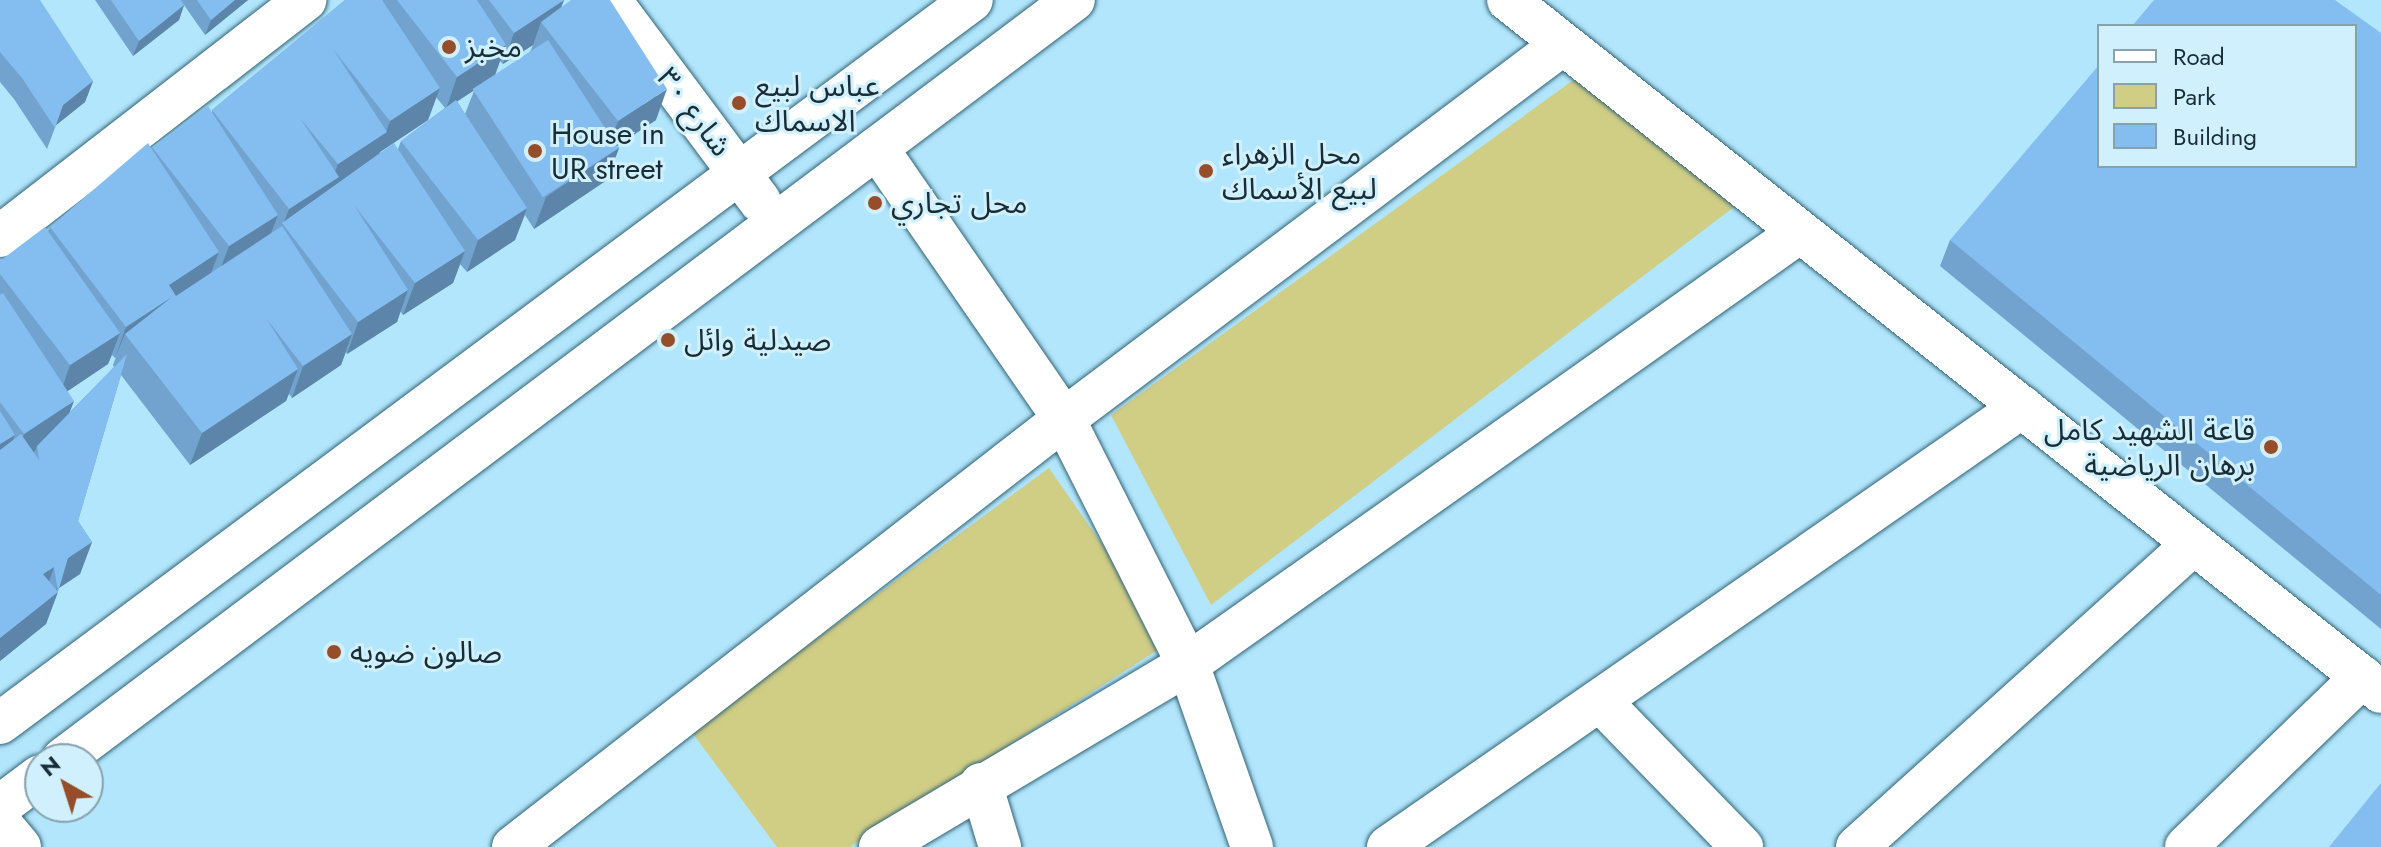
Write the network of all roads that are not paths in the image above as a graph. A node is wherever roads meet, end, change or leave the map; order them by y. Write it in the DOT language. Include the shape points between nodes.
graph roads {
  1 [pos="305,0"];
  2 [pos="610,0"];
  3 [pos="972,0"];
  4 [pos="1074,0"];
  5 [pos="1508,0"];
  6 [pos="1563,44"];
  7 [pos="877,148"];
  8 [pos="742,177"];
  9 [pos="778,224"];
  10 [pos="1800,232"];
  11 [pos="0,236"];
  12 [pos="2022,407"];
  13 [pos="1064,419"];
  14 [pos="2194,544"];
  15 [pos="1188,664"];
  16 [pos="2372,685"];
  17 [pos="1600,701"];
  18 [pos="0,723"];
  19 [pos="84,743"];
  20 [pos="981,784"];
  21 [pos="24,788"];
  22 [pos="0,806"];
  23 [pos="0,823"];
  24 [pos="20,847"];
  25 [pos="513,847"];
  26 [pos="880,847"];
  27 [pos="1000,847"];
  28 [pos="1252,847"];
  29 [pos="1388,847"];
  30 [pos="1742,847"];
  31 [pos="1857,847"];
  32 [pos="2186,847"];
  1 -- 11 [label="street"];
  2 -- 8 [label="street, شارع ٣٠"];
  3 -- 8 [label="street"];
  4 -- 7 [label="street"];
  5 -- 6 [label="street"];
  6 -- 10 [label="street"];
  6 -- 13 [label="street"];
  7 -- 9 [label="street"];
  7 -- 13 [label="street"];
  8 -- 9 [label="street, شارع ٣٠"];
  8 -- 18 [label="street"];
  9 -- 19 [label="street"];
  10 -- 12 [label="street"];
  10 -- 15 [label="street"];
  12 -- 14 [label="street"];
  12 -- 17 [label="street"];
  13 -- 15 [label="street"];
  13 -- 25 [label="street"];
  14 -- 16 [label="street"];
  14 -- 31 [label="street"];
  15 -- 20 [label="street"];
  15 -- 28 [label="street"];
  16 -- 32 [label="street"];
  17 -- 29 [label="street"];
  17 -- 30 [label="street"];
  20 -- 26 [label="street"];
  20 -- 27 [label="street"];
  21 -- 22 [label="street"];
  23 -- 24 [label="street"];
}
